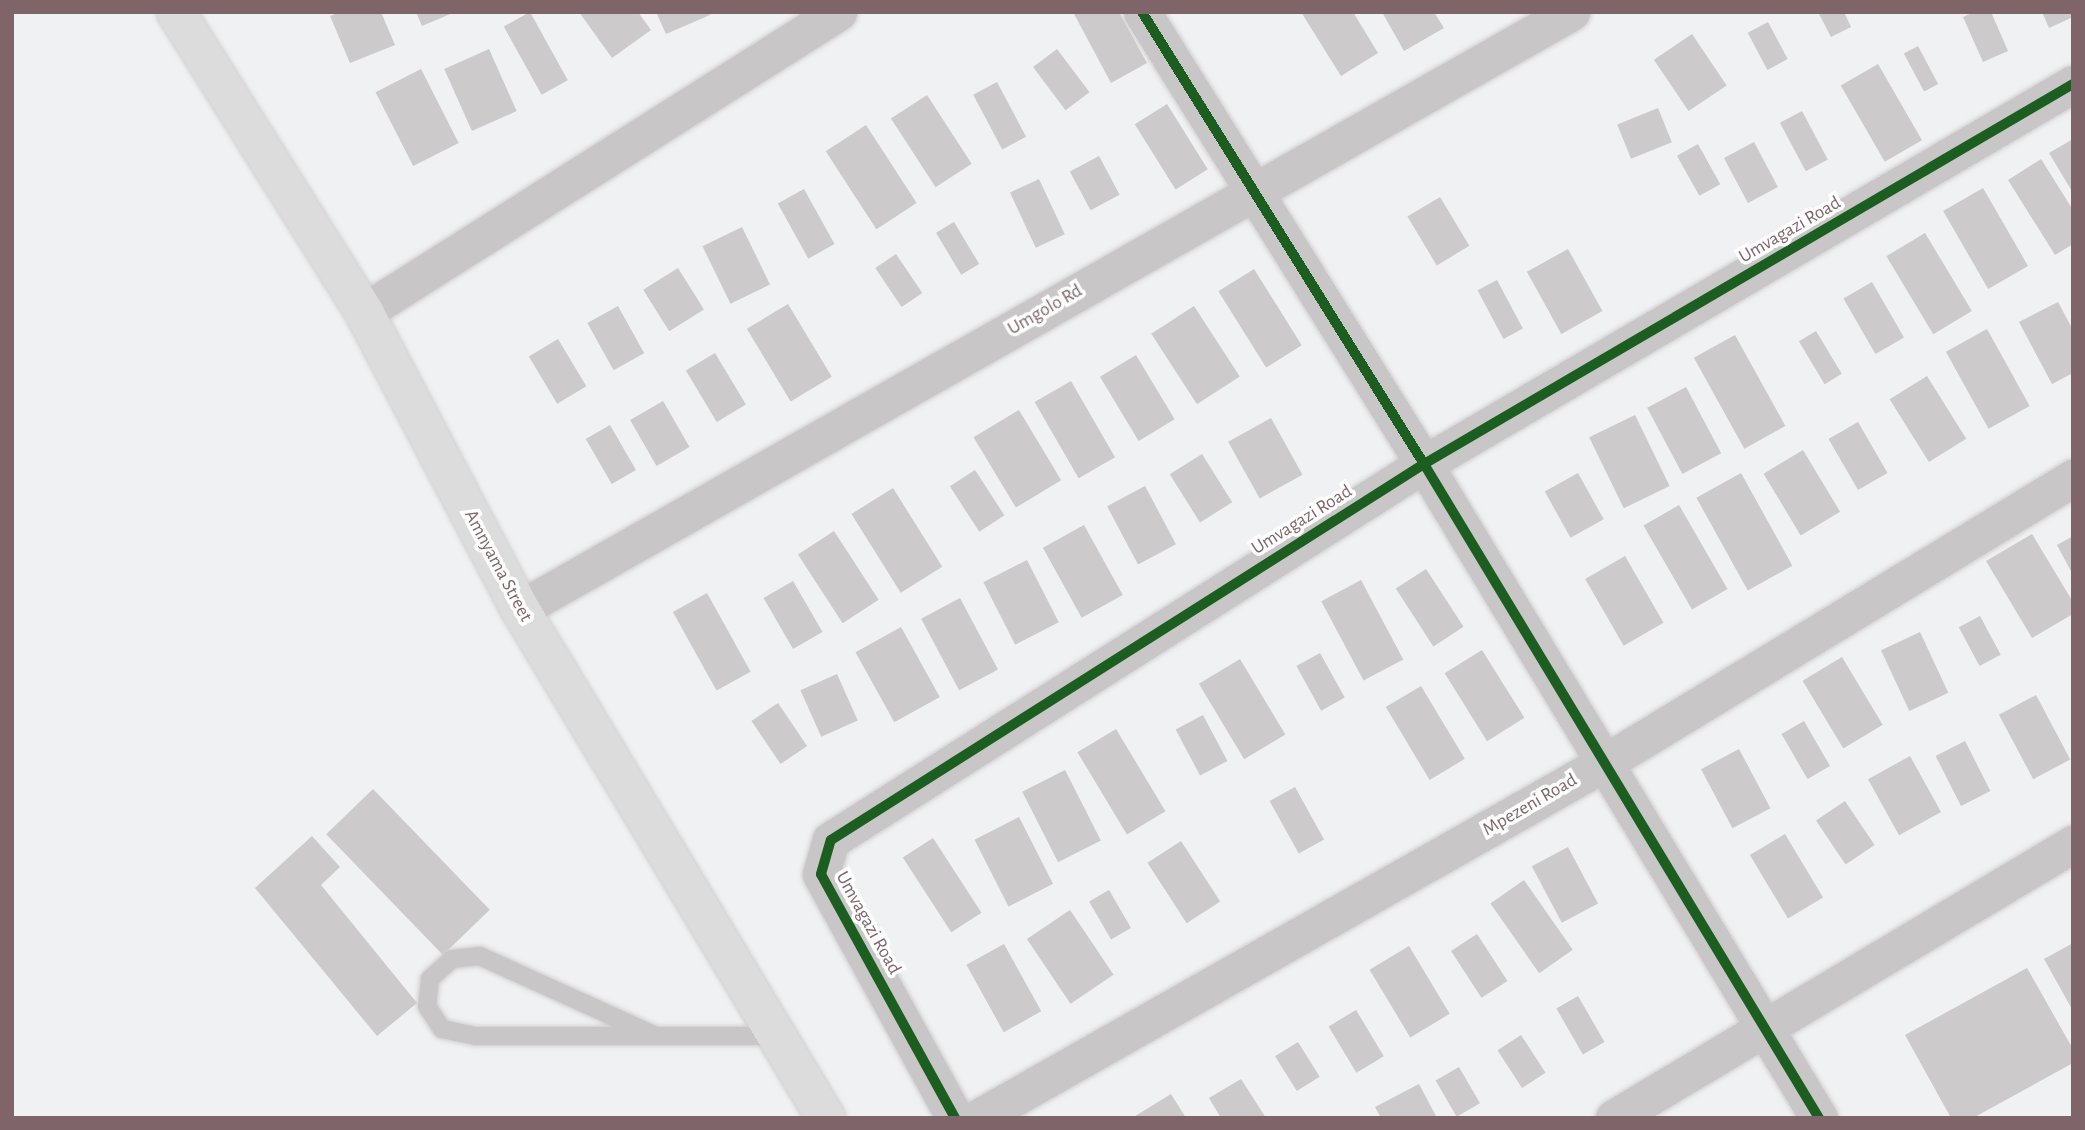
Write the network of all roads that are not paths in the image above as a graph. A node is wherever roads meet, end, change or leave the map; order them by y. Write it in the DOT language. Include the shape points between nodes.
graph roads {
  1 [pos="176,12"];
  2 [pos="838,12"];
  3 [pos="1142,12"];
  4 [pos="1571,12"];
  5 [pos="2073,84"];
  6 [pos="1254,191"];
  7 [pos="364,312"];
  8 [pos="1424,464"];
  9 [pos="2073,478"];
  10 [pos="520,610"];
  11 [pos="1606,762"];
  12 [pos="2073,844"];
  13 [pos="1766,1027"];
  14 [pos="656,1036"];
  15 [pos="777,1036"];
  16 [pos="826,1118"];
  17 [pos="955,1118"];
  18 [pos="978,1118"];
  19 [pos="1614,1118"];
  20 [pos="1819,1118"];
  1 -- 7 [label="street, Amnyama Street"];
  2 -- 7 [label="street"];
  3 -- 6 [label="street"];
  4 -- 6 [label="street, Umgolo Rd"];
  5 -- 8 [label="street, Umvagazi Road"];
  6 -- 8 [label="street"];
  6 -- 10 [label="street, Umgolo Rd"];
  7 -- 10 [label="street, Amnyama Street"];
  8 -- 11 [label="street"];
  8 -- 17 [label="street, Umvagazi Road" via="831,840 821,874"];
  9 -- 11 [label="street, Mpezeni Road"];
  10 -- 15 [label="street, Amnyama Street"];
  11 -- 13 [label="street"];
  11 -- 18 [label="street, Mpezeni Road"];
  12 -- 13 [label="street"];
  13 -- 19 [label="street"];
  13 -- 20 [label="street"];
  14 -- 14 [label="lane" via="480,956 452,959 430,979 427,1006 442,1029 475,1036"];
  14 -- 15 [label="lane"];
  15 -- 16 [label="street, Amnyama Street"];
}
